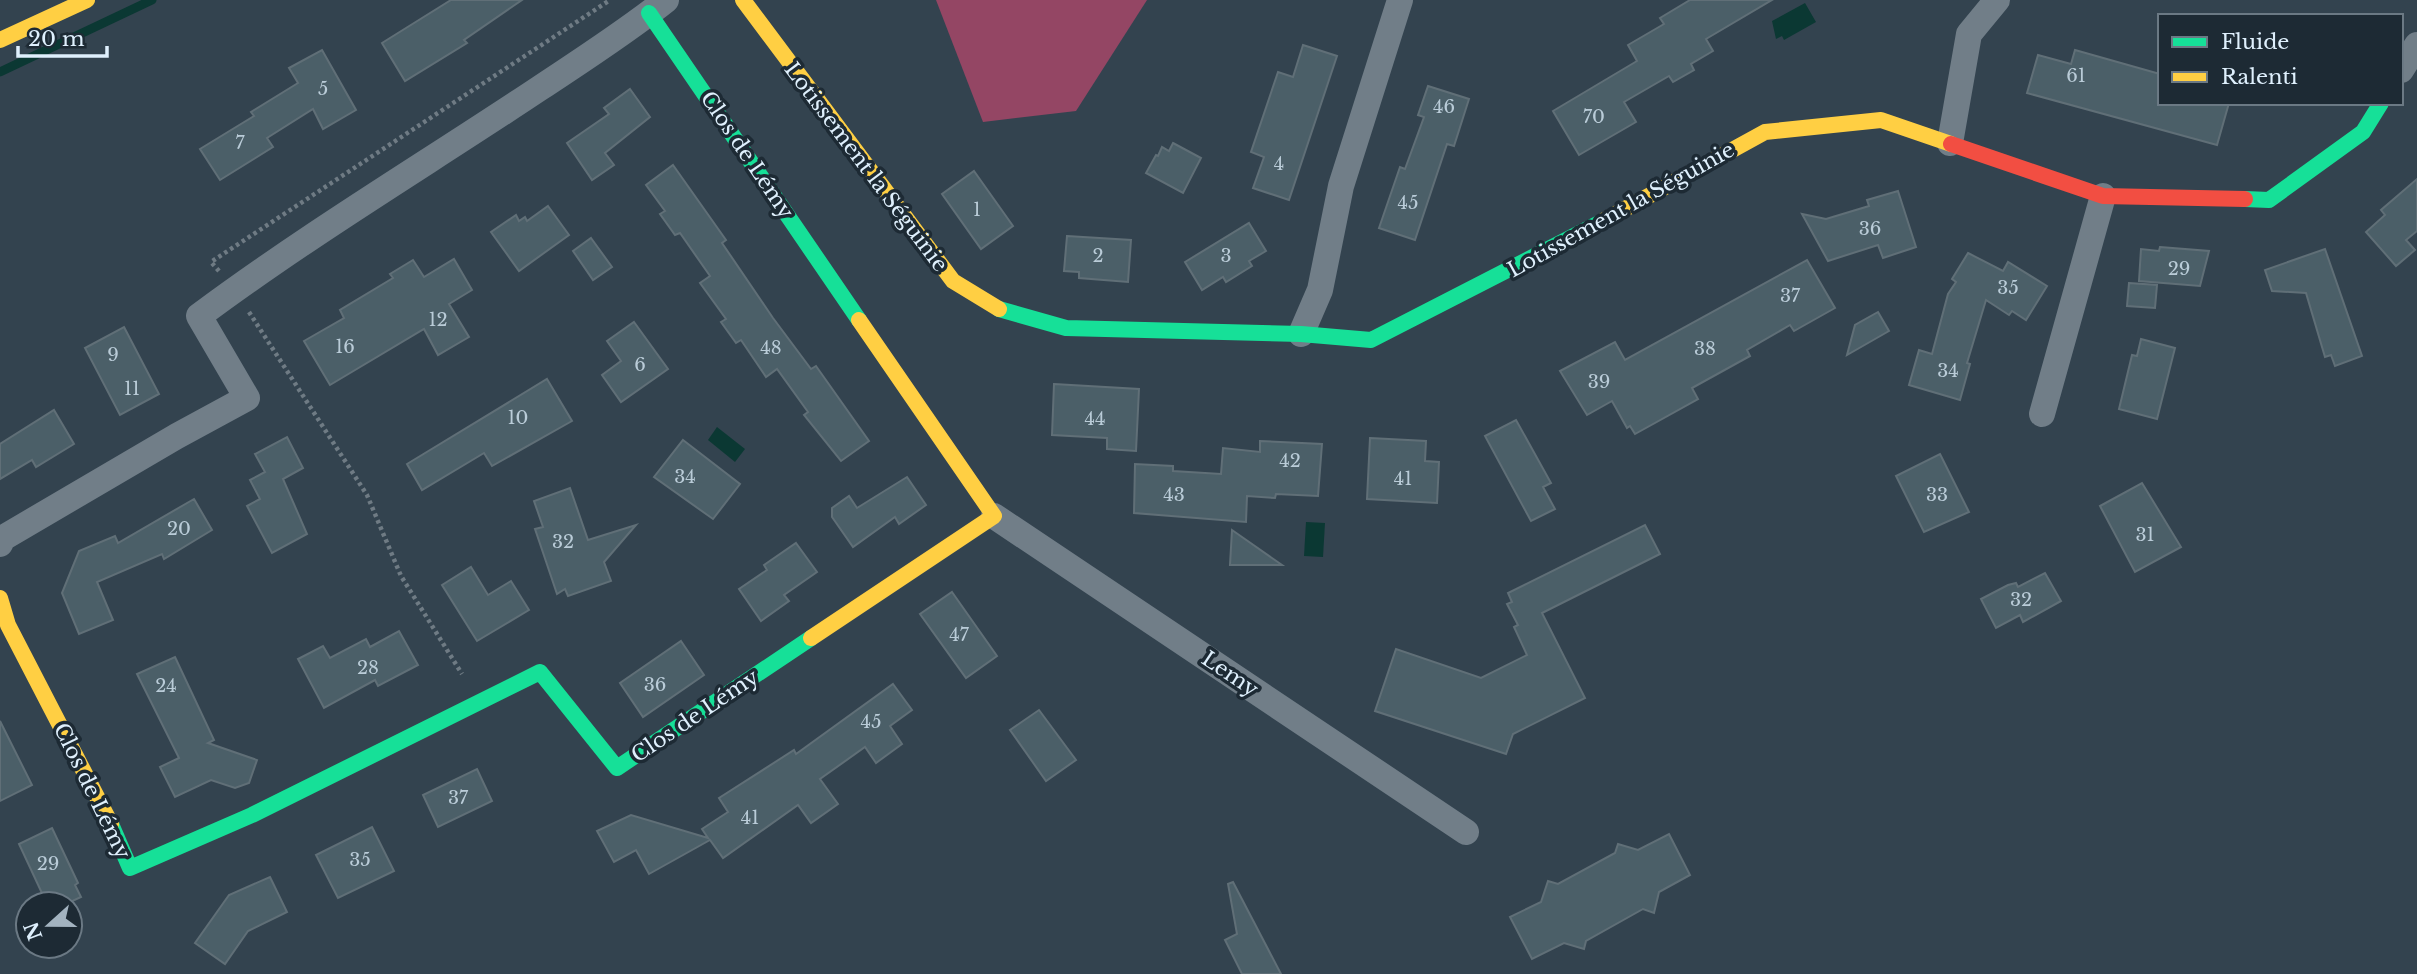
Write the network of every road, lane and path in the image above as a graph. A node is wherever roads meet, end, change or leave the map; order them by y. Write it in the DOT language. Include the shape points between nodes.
graph roads {
  1 [pos="87,0"];
  2 [pos="610,0"];
  3 [pos="743,0"];
  4 [pos="1401,0"];
  5 [pos="1997,0"];
  6 [pos="657,7"];
  7 [pos="0,40"];
  8 [pos="2417,45"];
  9 [pos="2403,68"];
  10 [pos="2380,105"];
  11 [pos="1950,143"];
  12 [pos="2103,196"];
  13 [pos="235,289"];
  14 [pos="1301,334"];
  15 [pos="2042,414"];
  16 [pos="994,516"];
  17 [pos="0,544"];
  18 [pos="0,598"];
  19 [pos="479,702"];
  20 [pos="1466,832"];
  1 -- 7 [label="street"];
  2 -- 13 [label="path" via="211,262"];
  3 -- 14 [label="street, Lotissement la Séguinie" via="953,281 996,308 1066,328"];
  4 -- 14 [label="street" via="1341,186 1320,290"];
  5 -- 11 [label="street" via="1969,34"];
  6 -- 13 [label="street, Clos de Lémy"];
  6 -- 16 [label="street, Clos de Lémy"];
  8 -- 9 [label="street"];
  10 -- 12 [label="street, Lotissement la Séguinie" via="2363,132 2269,200"];
  11 -- 12 [label="street, Lotissement la Séguinie"];
  11 -- 14 [label="street, Lotissement la Séguinie" via="1881,120 1765,132 1520,266 1371,340"];
  12 -- 15 [label="street"];
  13 -- 17 [label="street, Clos de Lémy" via="199,316 247,398"];
  13 -- 19 [label="path" via="367,495 401,576"];
  16 -- 19 [label="street, Clos de Lémy" via="617,768 540,672"];
  16 -- 20 [label="street, Lemy"];
  18 -- 19 [label="street, Clos de Lémy" via="8,625 130,868 252,815"];
}
